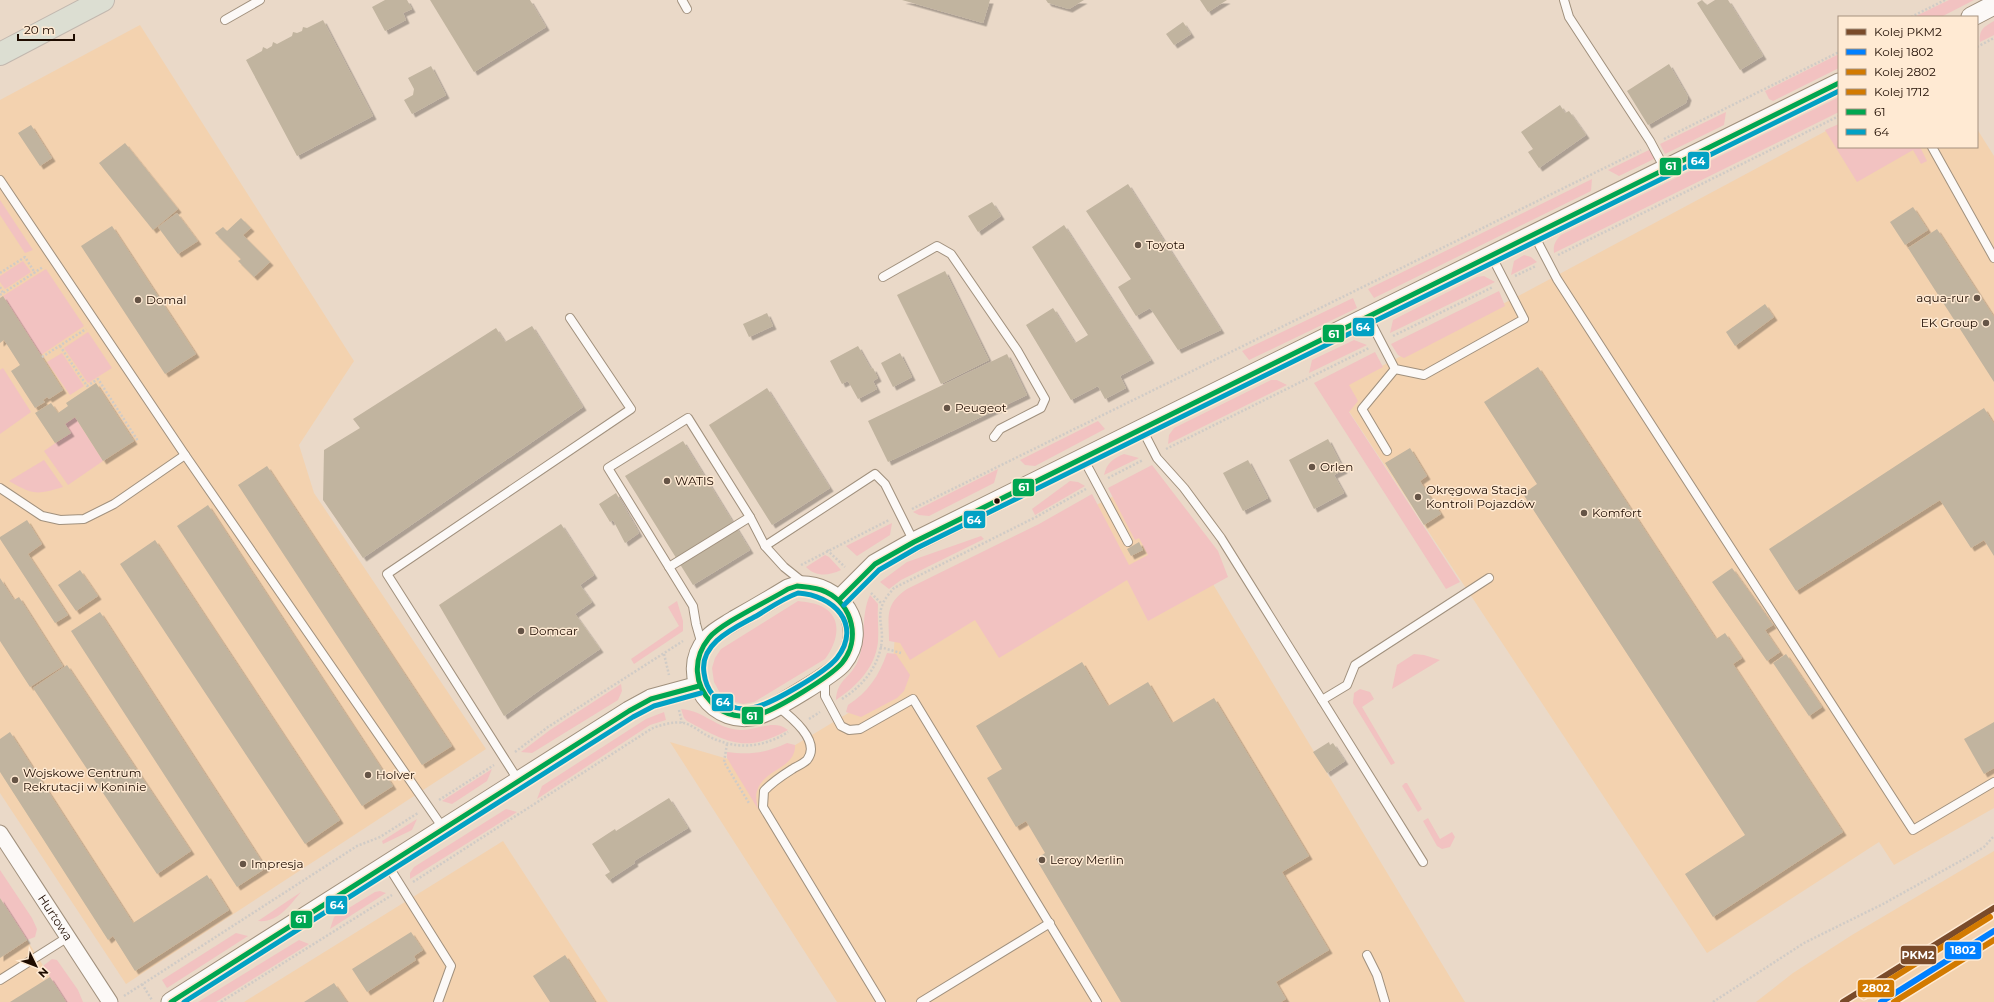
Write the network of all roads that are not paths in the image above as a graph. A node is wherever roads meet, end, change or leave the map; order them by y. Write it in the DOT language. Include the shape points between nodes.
graph roads {
  1 [pos="103,0"];
  2 [pos="260,0"];
  3 [pos="682,0"];
  4 [pos="1564,0"];
  5 [pos="1994,5"];
  6 [pos="687,9"];
  7 [pos="1973,16"];
  8 [pos="225,20"];
  9 [pos="1,51"];
  10 [pos="1838,83"];
  11 [pos="1933,148"];
  12 [pos="1666,169"];
  13 [pos="0,180"];
  14 [pos="1533,234"];
  15 [pos="1491,255"];
  16 [pos="1994,258"];
  17 [pos="883,277"];
  18 [pos="1368,316"];
  19 [pos="570,318"];
  20 [pos="1395,369"];
  21 [pos="1142,428"];
  22 [pos="994,437"];
  23 [pos="1387,451"];
  24 [pos="185,455"];
  25 [pos="1083,458"];
  26 [pos="0,488"];
  27 [pos="750,517"];
  28 [pos="914,542"];
  29 [pos="1128,542"];
  30 [pos="764,546"];
  31 [pos="669,567"];
  32 [pos="1489,578"];
  33 [pos="806,586"];
  34 [pos="839,600"];
  35 [pos="702,647"];
  36 [pos="825,676"];
  37 [pos="700,686"];
  38 [pos="1322,700"];
  39 [pos="776,706"];
  40 [pos="518,780"];
  41 [pos="1994,782"];
  42 [pos="443,828"];
  43 [pos="0,833"];
  44 [pos="1423,862"];
  45 [pos="387,864"];
  46 [pos="1050,923"];
  47 [pos="68,937"];
  48 [pos="1367,955"];
  49 [pos="0,980"];
  50 [pos="110,1002"];
  51 [pos="171,1002"];
  52 [pos="438,1002"];
  53 [pos="881,1002"];
  54 [pos="921,1002"];
  55 [pos="1097,1002"];
  56 [pos="1385,1002"];
  1 -- 9 [label="main road"];
  2 -- 8 [label="lane"];
  3 -- 6 [label="lane"];
  4 -- 12 [label="lane" via="1569,17"];
  5 -- 7 [label="street"];
  10 -- 12 [label="street"];
  11 -- 16 [label="lane"];
  12 -- 14 [label="street"];
  13 -- 24 [label="lane"];
  14 -- 15 [label="street"];
  14 -- 41 [label="lane" via="1557,279 1913,830"];
  15 -- 18 [label="street"];
  15 -- 20 [label="lane" via="1524,319 1424,374"];
  17 -- 22 [label="lane" via="937,246 951,254 1017,350 1045,399 1041,408 1000,429"];
  18 -- 20 [label="lane"];
  18 -- 21 [label="street"];
  19 -- 40 [label="lane" via="631,409 387,574"];
  20 -- 23 [label="lane" via="1362,409"];
  21 -- 25 [label="street"];
  21 -- 38 [label="lane" via="1155,454 1221,538"];
  24 -- 26 [label="lane" via="114,504 84,519 60,520 42,516"];
  24 -- 42 [label="lane"];
  25 -- 28 [label="street"];
  25 -- 29 [label="lane"];
  27 -- 30 [label="lane"];
  27 -- 31 [label="lane"];
  27 -- 31 [label="lane" via="688,418 608,468"];
  28 -- 30 [label="lane" via="885,484 875,474"];
  28 -- 34 [label="street" via="875,564"];
  30 -- 33 [label="lane" via="784,568"];
  31 -- 35 [label="lane" via="693,606"];
  32 -- 38 [label="lane" via="1355,665 1347,685"];
  33 -- 34 [label="street" via="826,590"];
  33 -- 35 [label="street" via="788,589 774,597 715,632"];
  34 -- 36 [label="street" via="851,621 852,642 842,662"];
  35 -- 37 [label="street" via="697,666"];
  36 -- 39 [label="street"];
  36 -- 46 [label="lane" via="825,696 841,726 849,730 860,729 913,699"];
  37 -- 39 [label="street" via="712,705 732,716 754,716"];
  37 -- 40 [label="street" via="651,699"];
  38 -- 44 [label="lane"];
  39 -- 53 [label="lane" via="799,726 811,743 811,752 806,760 764,790 763,807"];
  40 -- 42 [label="street"];
  42 -- 45 [label="street"];
  43 -- 47 [label="street, Hurtowa"];
  45 -- 51 [label="street"];
  45 -- 52 [label="lane" via="450,966"];
  46 -- 54 [label="lane"];
  46 -- 55 [label="lane"];
  47 -- 49 [label="lane"];
  47 -- 50 [label="street, Hurtowa"];
  48 -- 56 [label="lane" via="1377,975"];
}
